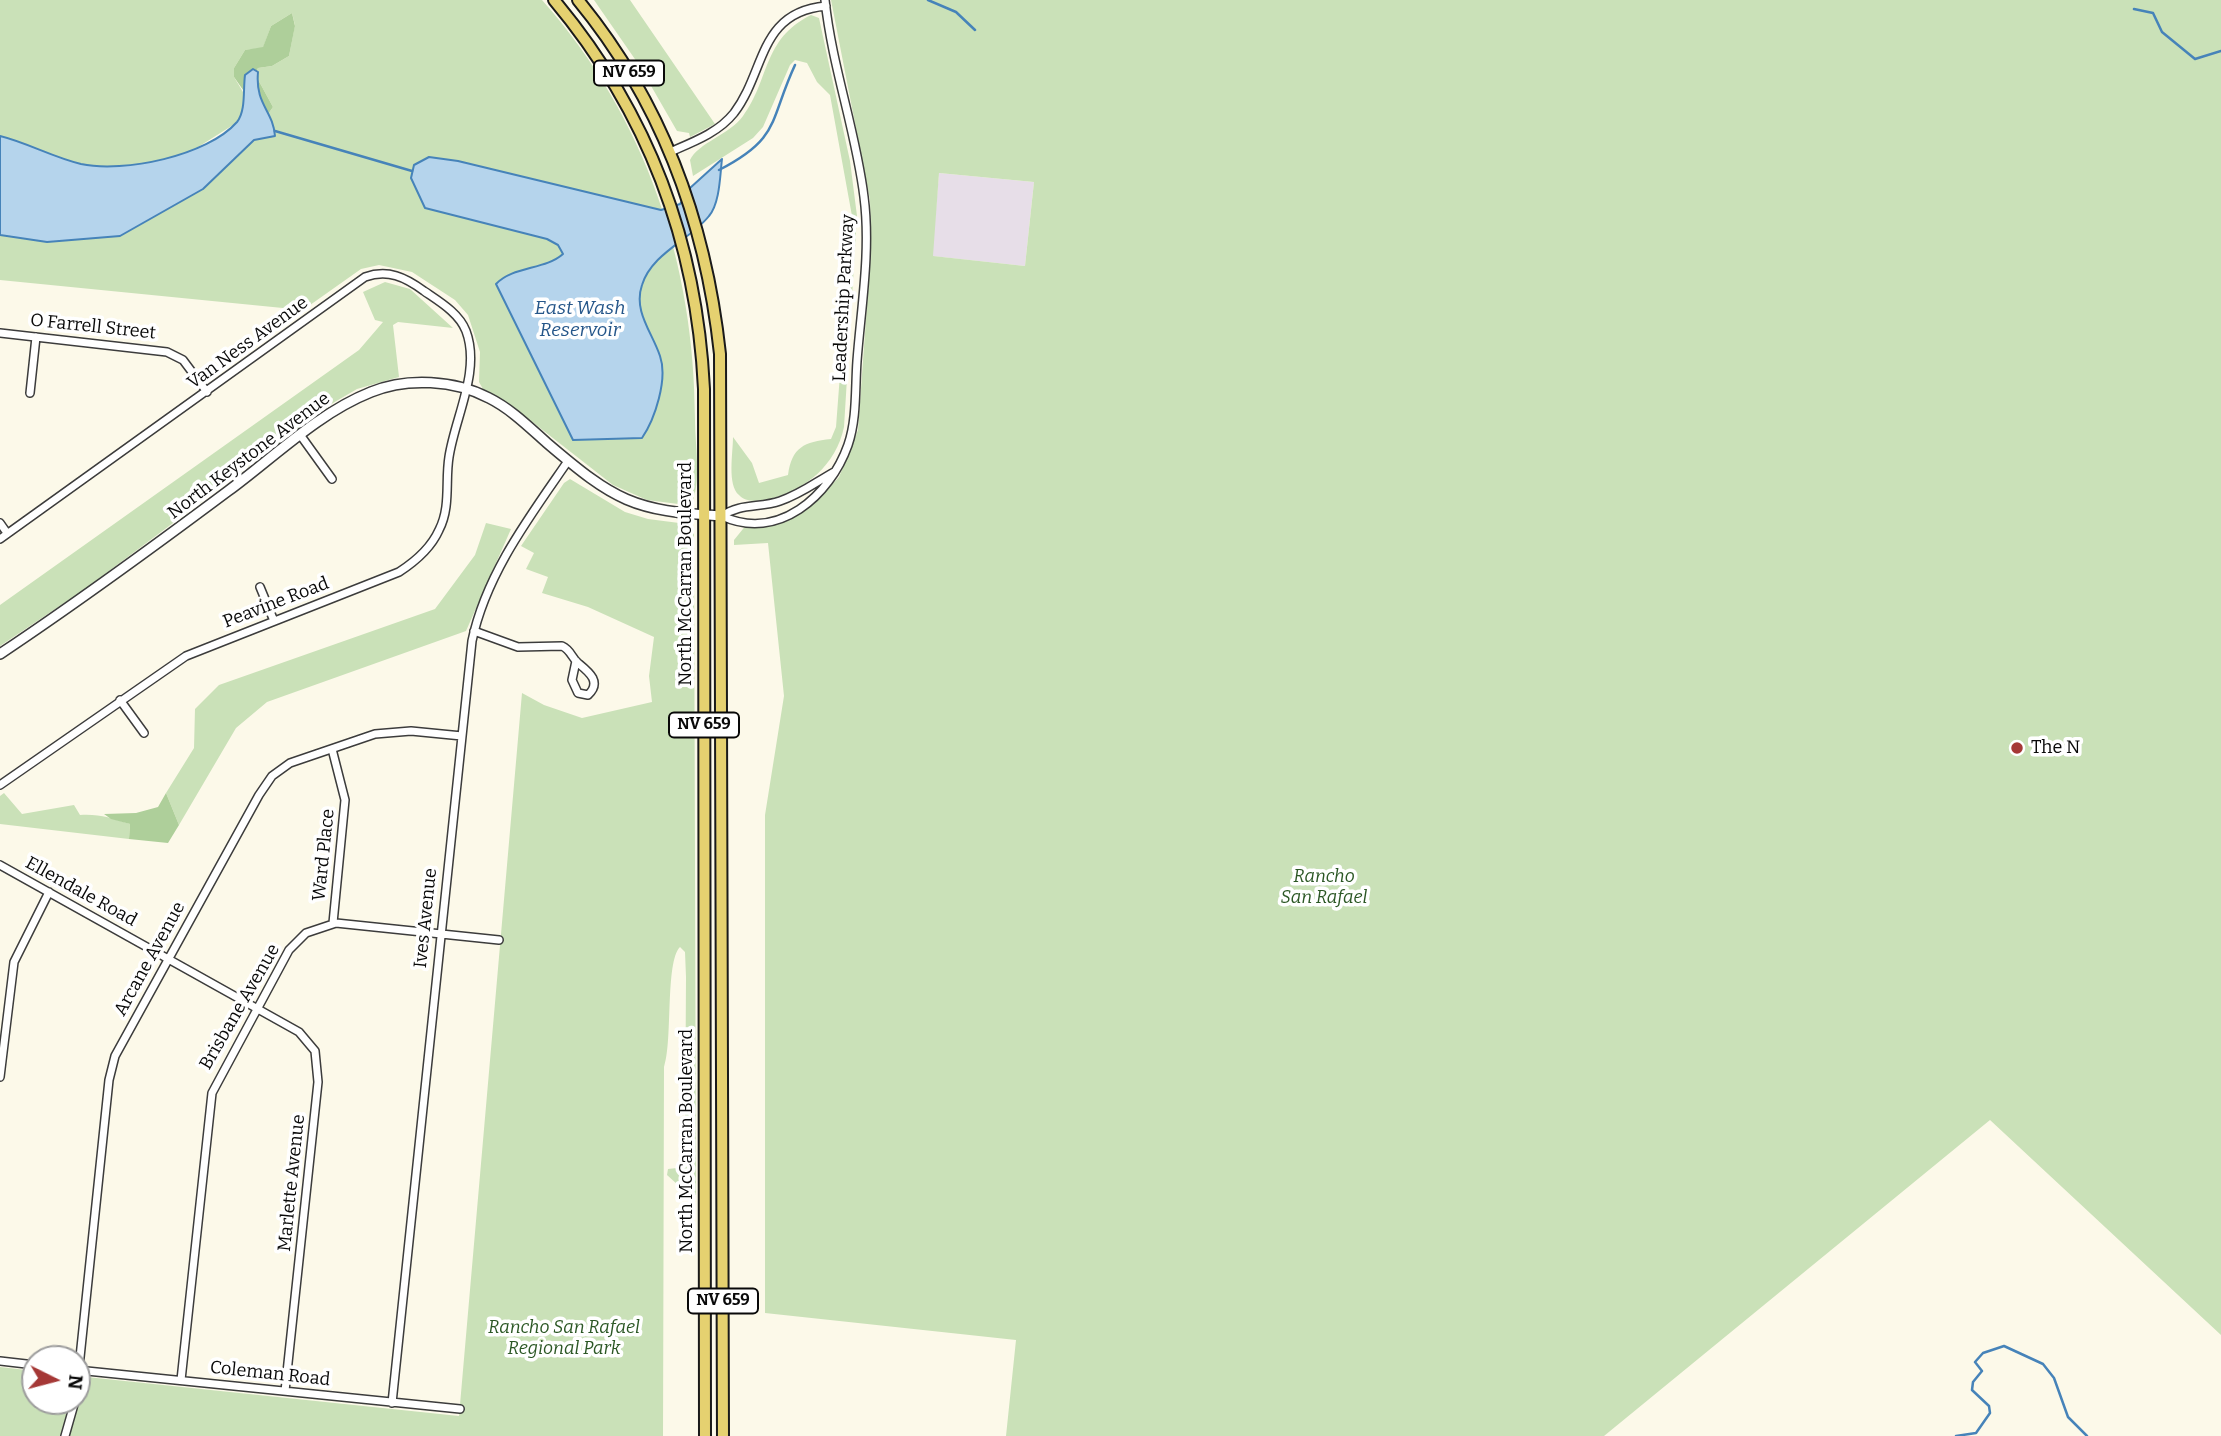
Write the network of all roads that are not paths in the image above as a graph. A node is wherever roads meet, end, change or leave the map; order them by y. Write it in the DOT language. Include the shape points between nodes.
graph roads {
  1 [pos="554,0"];
  2 [pos="578,0"];
  3 [pos="826,3"];
  4 [pos="642,133"];
  5 [pos="670,152"];
  6 [pos="654,159"];
  7 [pos="683,182"];
  8 [pos="0,333"];
  9 [pos="36,337"];
  10 [pos="465,389"];
  11 [pos="207,392"];
  12 [pos="30,393"];
  13 [pos="301,436"];
  14 [pos="568,461"];
  15 [pos="834,472"];
  16 [pos="332,479"];
  17 [pos="704,515"];
  18 [pos="722,516"];
  19 [pos="0,523"];
  20 [pos="7,533"];
  21 [pos="0,539"];
  22 [pos="260,587"];
  23 [pos="274,621"];
  24 [pos="474,631"];
  25 [pos="0,654"];
  26 [pos="576,661"];
  27 [pos="120,700"];
  28 [pos="144,733"];
  29 [pos="462,736"];
  30 [pos="332,749"];
  31 [pos="0,785"];
  32 [pos="0,865"];
  33 [pos="48,892"];
  34 [pos="333,923"];
  35 [pos="440,933"];
  36 [pos="499,940"];
  37 [pos="168,959"];
  38 [pos="257,1008"];
  39 [pos="704,1049"];
  40 [pos="722,1049"];
  41 [pos="0,1077"];
  42 [pos="81,1345"];
  43 [pos="0,1361"];
  44 [pos="21,1363"];
  45 [pos="91,1371"];
  46 [pos="181,1380"];
  47 [pos="285,1391"];
  48 [pos="392,1403"];
  49 [pos="460,1409"];
  50 [pos="71,1415"];
  51 [pos="65,1436"];
  52 [pos="705,1436"];
  53 [pos="723,1436"];
  1 -- 4 [label="main road, North McCarran Boulevard / NV 659" via="601,60"];
  2 -- 5 [label="main road, North McCarran Boulevard / NV 659" via="635,82"];
  3 -- 5 [label="street" via="795,14 777,29 740,104 725,123"];
  3 -- 15 [label="street, Leadership Parkway" via="862,179 866,236 853,419 847,448"];
  4 -- 5 [label="main road" via="662,151"];
  4 -- 6 [label="main road, North McCarran Boulevard / NV 659"];
  5 -- 7 [label="main road, North McCarran Boulevard / NV 659"];
  6 -- 7 [label="main road" via="669,165"];
  6 -- 17 [label="main road, North McCarran Boulevard / NV 659" via="675,215 695,298 704,389"];
  7 -- 18 [label="main road, North McCarran Boulevard / NV 659" via="716,316 722,395"];
  8 -- 9 [label="street, O Farrell Street"];
  9 -- 11 [label="street, O Farrell Street" via="167,352 183,360"];
  9 -- 12 [label="street"];
  10 -- 11 [label="street, Van Ness Avenue" via="470,349 462,322 414,284 383,273 356,283"];
  10 -- 13 [label="street, North Keystone Avenue" via="422,383 378,389 345,404"];
  10 -- 14 [label="street, North Keystone Avenue" via="496,402"];
  10 -- 23 [label="street, Peavine Road" via="449,457 444,519 423,554 399,572"];
  11 -- 20 [label="street, Van Ness Avenue"];
  13 -- 16 [label="street"];
  13 -- 25 [label="street, North Keystone Avenue"];
  14 -- 17 [label="street, North Keystone Avenue" via="629,502"];
  14 -- 24 [label="street, Ives Avenue" via="517,534"];
  15 -- 18 [label="street" via="791,497 739,506"];
  15 -- 18 [label="street, Leadership Parkway" via="817,498 796,513 755,522"];
  17 -- 18 [label="street, North Keystone Avenue"];
  17 -- 39 [label="main road, North McCarran Boulevard / NV 659"];
  18 -- 40 [label="main road, North McCarran Boulevard / NV 659"];
  19 -- 20 [label="street"];
  20 -- 21 [label="street, Van Ness Avenue"];
  22 -- 23 [label="street"];
  23 -- 27 [label="street, Peavine Road" via="186,656"];
  24 -- 26 [label="street" via="518,647 562,646"];
  24 -- 29 [label="street, Ives Avenue"];
  26 -- 26 [label="street" via="574,688 588,695 594,679"];
  27 -- 28 [label="street"];
  27 -- 31 [label="street, Peavine Road"];
  29 -- 30 [label="street, Arcane Avenue" via="387,732"];
  29 -- 35 [label="street, Ives Avenue"];
  30 -- 34 [label="street, Ward Place" via="345,800"];
  30 -- 37 [label="street, Arcane Avenue" via="290,763 265,784"];
  32 -- 33 [label="street, Ellendale Road"];
  33 -- 37 [label="street, Ellendale Road"];
  33 -- 41 [label="street" via="14,962"];
  34 -- 35 [label="street"];
  34 -- 38 [label="street, Brisbane Avenue" via="315,928 298,941"];
  35 -- 36 [label="street"];
  35 -- 48 [label="street, Ives Avenue"];
  37 -- 38 [label="street, Ellendale Road"];
  37 -- 42 [label="street, Arcane Avenue" via="112,1067"];
  38 -- 46 [label="street, Brisbane Avenue" via="218,1077 210,1101"];
  38 -- 47 [label="street, Marlette Avenue" via="305,1037 318,1059"];
  39 -- 40 [label="main road"];
  39 -- 52 [label="main road, North McCarran Boulevard / NV 659"];
  40 -- 53 [label="main road, North McCarran Boulevard / NV 659"];
  43 -- 44 [label="street"];
  45 -- 46 [label="street, Coleman Road"];
  46 -- 47 [label="street, Coleman Road"];
  47 -- 48 [label="street, Coleman Road"];
  48 -- 49 [label="street, Coleman Road"];
  50 -- 51 [label="street"];
}
